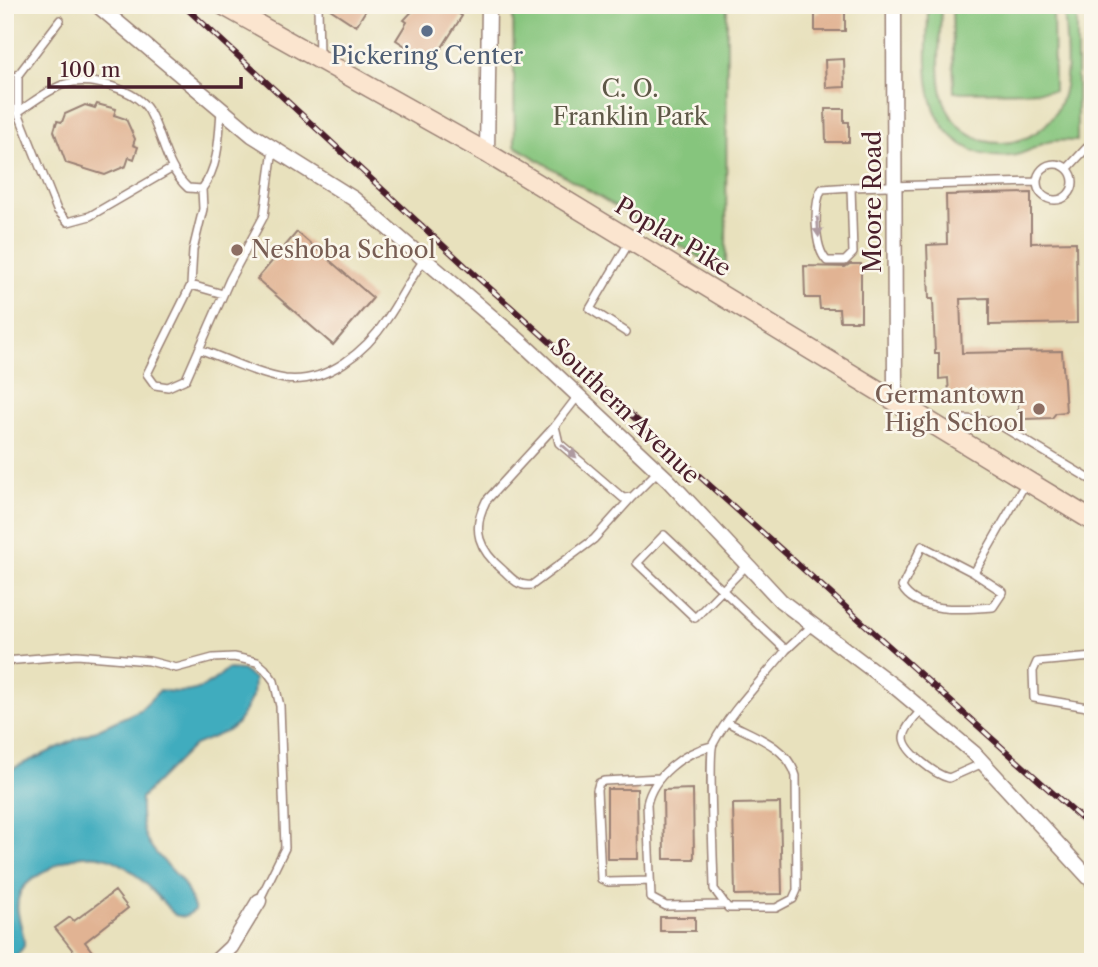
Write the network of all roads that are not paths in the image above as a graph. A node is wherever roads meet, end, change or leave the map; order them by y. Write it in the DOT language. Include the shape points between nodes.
graph roads {
  1 [pos="97,5"];
  2 [pos="223,5"];
  3 [pos="318,5"];
  4 [pos="489,5"];
  5 [pos="894,5"];
  6 [pos="60,20"];
  7 [pos="319,59"];
  8 [pos="221,110"];
  9 [pos="18,112"];
  10 [pos="1093,141"];
  11 [pos="274,149"];
  12 [pos="487,153"];
  13 [pos="171,169"];
  14 [pos="1068,169"];
  15 [pos="1037,182"];
  16 [pos="896,185"];
  17 [pos="851,187"];
  18 [pos="202,189"];
  19 [pos="630,240"];
  20 [pos="424,260"];
  21 [pos="191,285"];
  22 [pos="223,294"];
  23 [pos="626,332"];
  24 [pos="199,349"];
  25 [pos="578,396"];
  26 [pos="895,399"];
  27 [pos="555,426"];
  28 [pos="945,429"];
  29 [pos="658,471"];
  30 [pos="1027,480"];
  31 [pos="1093,481"];
  32 [pos="632,497"];
  33 [pos="1093,521"];
  34 [pos="746,566"];
  35 [pos="974,573"];
  36 [pos="723,590"];
  37 [pos="813,625"];
  38 [pos="786,650"];
  39 [pos="1093,657"];
  40 [pos="5,661"];
  41 [pos="1093,708"];
  42 [pos="922,709"];
  43 [pos="729,723"];
  44 [pos="712,746"];
  45 [pos="983,763"];
  46 [pos="661,778"];
  47 [pos="650,881"];
  48 [pos="1093,882"];
  49 [pos="259,901"];
  50 [pos="723,905"];
  51 [pos="215,962"];
  1 -- 8 [label="street, Southern Avenue"];
  2 -- 7 [label="main road, Poplar Pike"];
  3 -- 7 [label="lane"];
  4 -- 12 [label="street"];
  5 -- 16 [label="street, Moore Road"];
  6 -- 9 [label="lane" via="18,75"];
  7 -- 12 [label="main road, Poplar Pike"];
  8 -- 11 [label="street, Southern Avenue"];
  8 -- 18 [label="lane" via="219,146 211,177"];
  9 -- 13 [label="lane" via="66,84 113,88 136,96 149,111"];
  9 -- 13 [label="lane" via="57,209 68,222 90,216"];
  10 -- 14 [label="lane"];
  11 -- 20 [label="street, Southern Avenue" via="354,200"];
  11 -- 22 [label="lane" via="264,216"];
  12 -- 19 [label="main road, Poplar Pike"];
  13 -- 18 [label="lane" via="188,188"];
  14 -- 15 [label="lane" via="1059,165 1043,168"];
  14 -- 15 [label="lane" via="1073,185 1062,199 1045,198"];
  15 -- 16 [label="lane"];
  16 -- 17 [label="lane"];
  16 -- 26 [label="street, Moore Road"];
  17 -- 17 [label="lane, one-way" via="822,189 817,197 820,250 827,261 845,261 853,253"];
  18 -- 21 [label="lane"];
  19 -- 23 [label="lane" via="590,309"];
  19 -- 26 [label="main road, Poplar Pike"];
  20 -- 24 [label="lane" via="388,318 358,354 324,373 289,379"];
  20 -- 25 [label="street, Southern Avenue"];
  21 -- 22 [label="lane"];
  21 -- 24 [label="lane" via="147,374 155,385 168,387 186,379"];
  22 -- 24 [label="lane"];
  25 -- 27 [label="lane"];
  25 -- 29 [label="street, Southern Avenue"];
  26 -- 28 [label="main road, Poplar Pike"];
  27 -- 32 [label="lane, one-way" via="559,443 623,498"];
  27 -- 32 [label="lane" via="486,501 479,515 478,538 488,557 516,582 532,585 594,539"];
  28 -- 30 [label="main road, Poplar Pike"];
  28 -- 31 [label="lane" via="964,419 993,421"];
  29 -- 32 [label="lane"];
  29 -- 34 [label="street, Southern Avenue"];
  30 -- 33 [label="main road, Poplar Pike"];
  30 -- 35 [label="lane"];
  34 -- 36 [label="lane"];
  34 -- 37 [label="street, Southern Avenue"];
  35 -- 35 [label="lane" via="1003,592 993,607 923,603 914,601 902,587 922,546"];
  36 -- 36 [label="lane" via="695,618 637,563 664,535"];
  36 -- 38 [label="lane"];
  37 -- 38 [label="lane"];
  37 -- 42 [label="street, Southern Avenue"];
  38 -- 43 [label="lane"];
  39 -- 41 [label="lane" via="1037,662 1033,671 1034,698"];
  40 -- 49 [label="lane" via="77,655 176,668 234,657 257,662 265,669 274,681 280,706 285,848"];
  42 -- 45 [label="street, Southern Avenue"];
  42 -- 45 [label="lane" via="904,739 929,766 949,778"];
  43 -- 44 [label="lane"];
  43 -- 50 [label="lane" via="775,747 793,766 797,890 793,899 776,908"];
  44 -- 46 [label="lane" via="692,752"];
  44 -- 50 [label="lane" via="714,889"];
  45 -- 48 [label="street, Southern Avenue"];
  46 -- 47 [label="lane" via="649,792 647,804"];
  46 -- 47 [label="lane" via="604,781 597,790 601,879"];
  47 -- 50 [label="lane" via="650,898 666,906"];
  49 -- 51 [label="street" via="231,947"];
}
